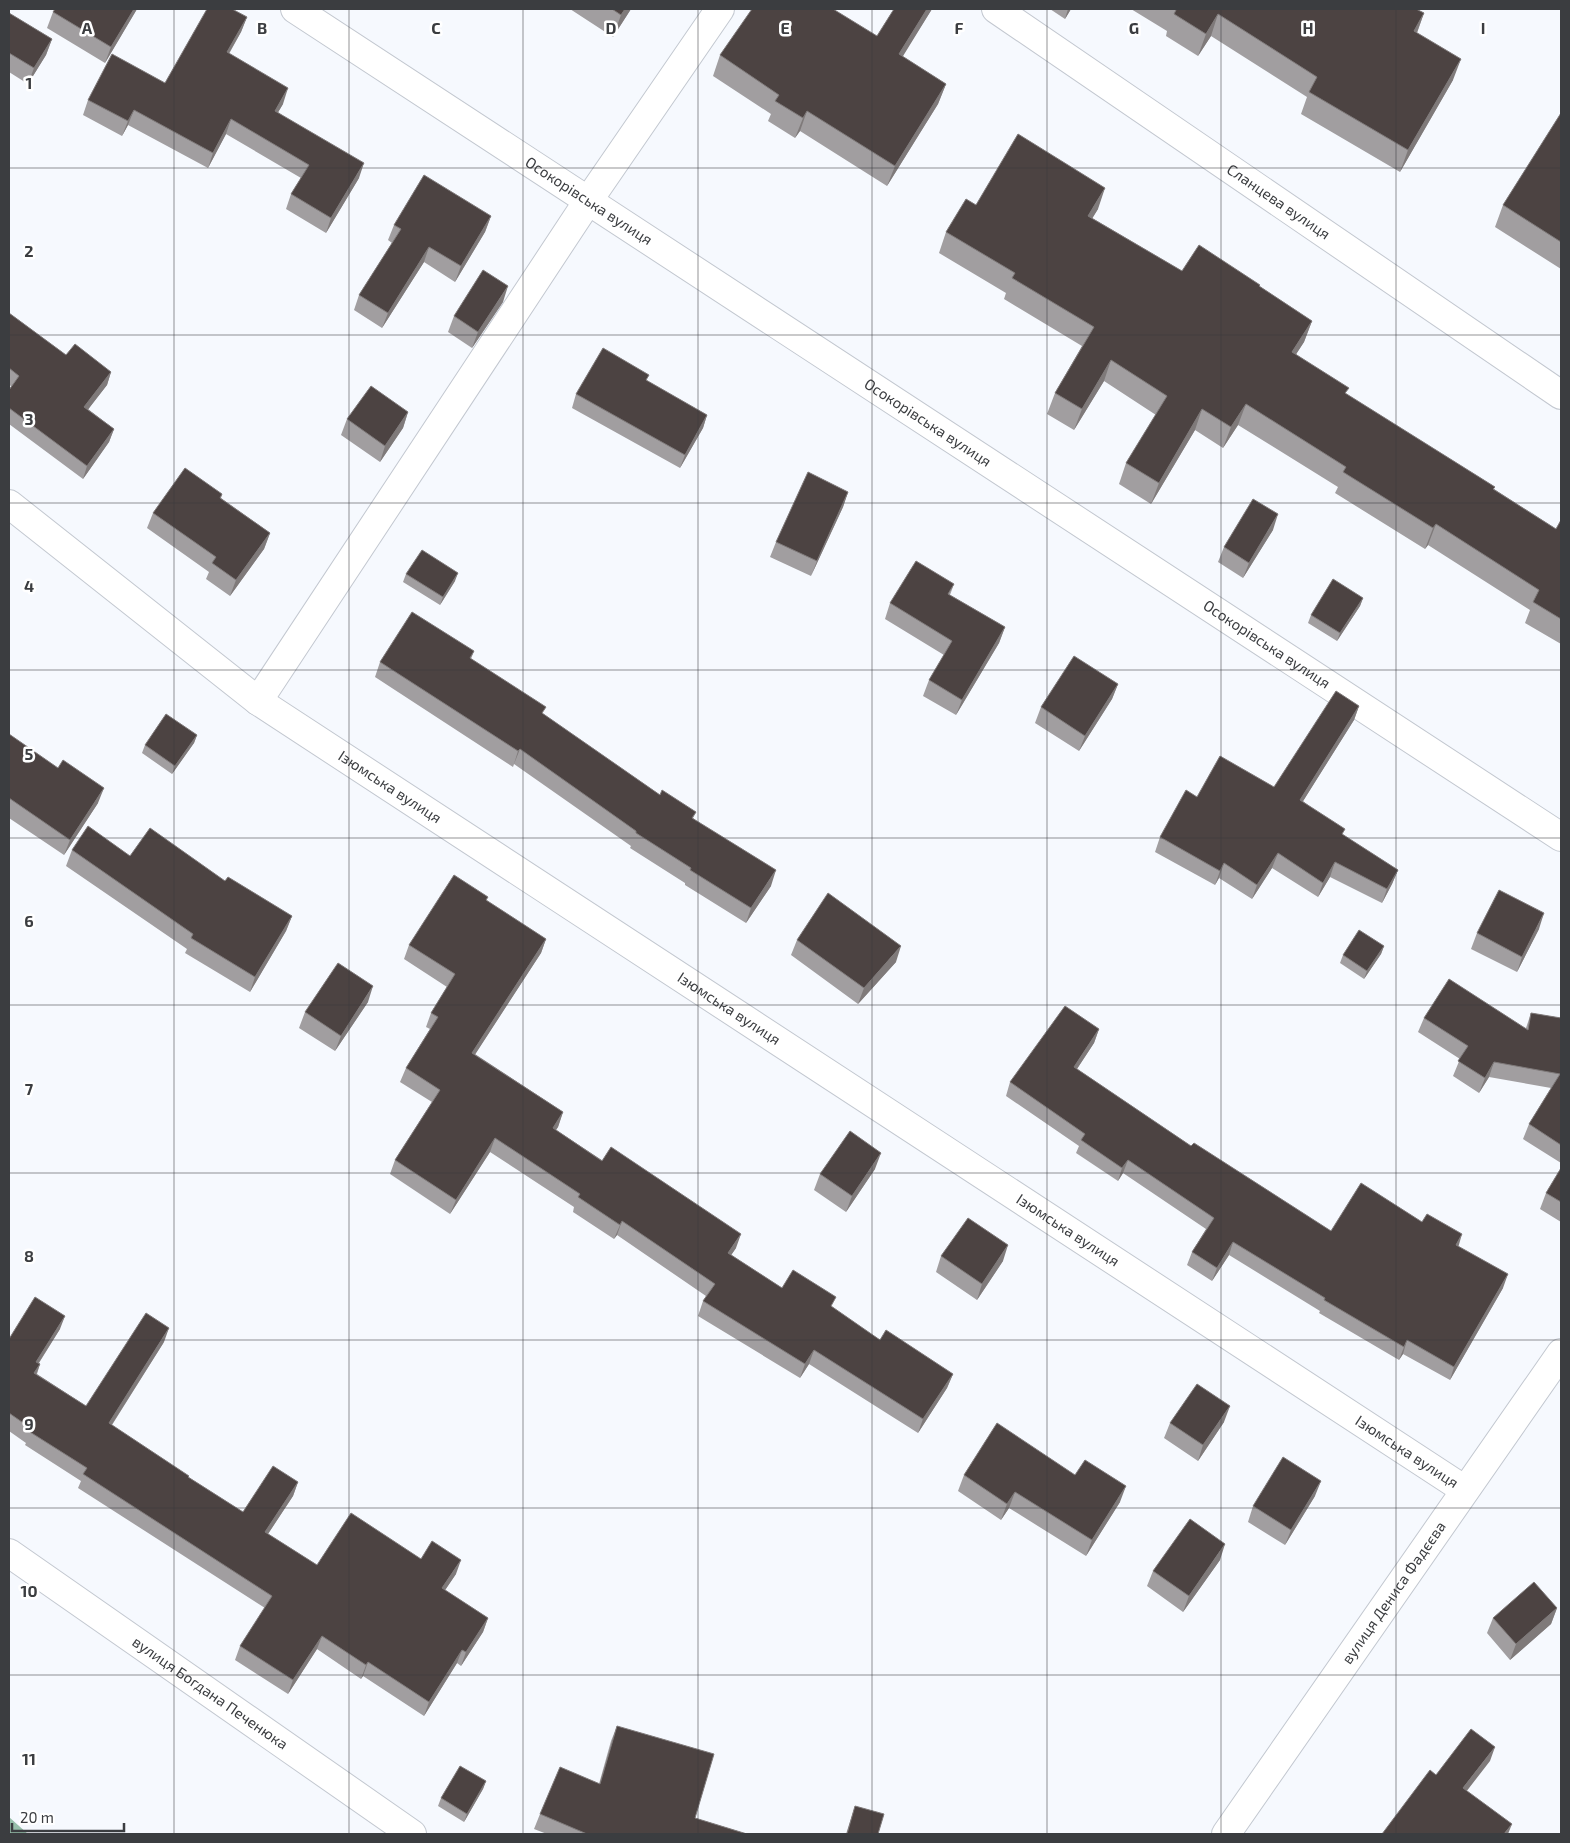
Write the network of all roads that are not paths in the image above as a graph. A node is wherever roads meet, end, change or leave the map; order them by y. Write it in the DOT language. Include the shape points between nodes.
graph roads {
  1 [pos="295,9"];
  2 [pos="720,9"];
  3 [pos="996,9"];
  4 [pos="588,201"];
  5 [pos="1561,395"];
  6 [pos="9,504"];
  7 [pos="258,701"];
  8 [pos="1561,837"];
  9 [pos="1561,1352"];
  10 [pos="1465,1490"];
  11 [pos="9,1553"];
  12 [pos="412,1834"];
  13 [pos="1226,1834"];
  1 -- 4 [label="street, Осокорівська вулиця"];
  2 -- 4 [label="street"];
  3 -- 5 [label="street, Сланцева вулиця"];
  4 -- 7 [label="street"];
  4 -- 8 [label="street, Осокорівська вулиця"];
  6 -- 7 [label="street, Ізюмська вулиця"];
  7 -- 10 [label="street, Ізюмська вулиця"];
  9 -- 10 [label="street, вулиця Дениса Фадєєва"];
  10 -- 13 [label="street, вулиця Дениса Фадєєва"];
  11 -- 12 [label="street, вулиця Богдана Печенюка"];
}
